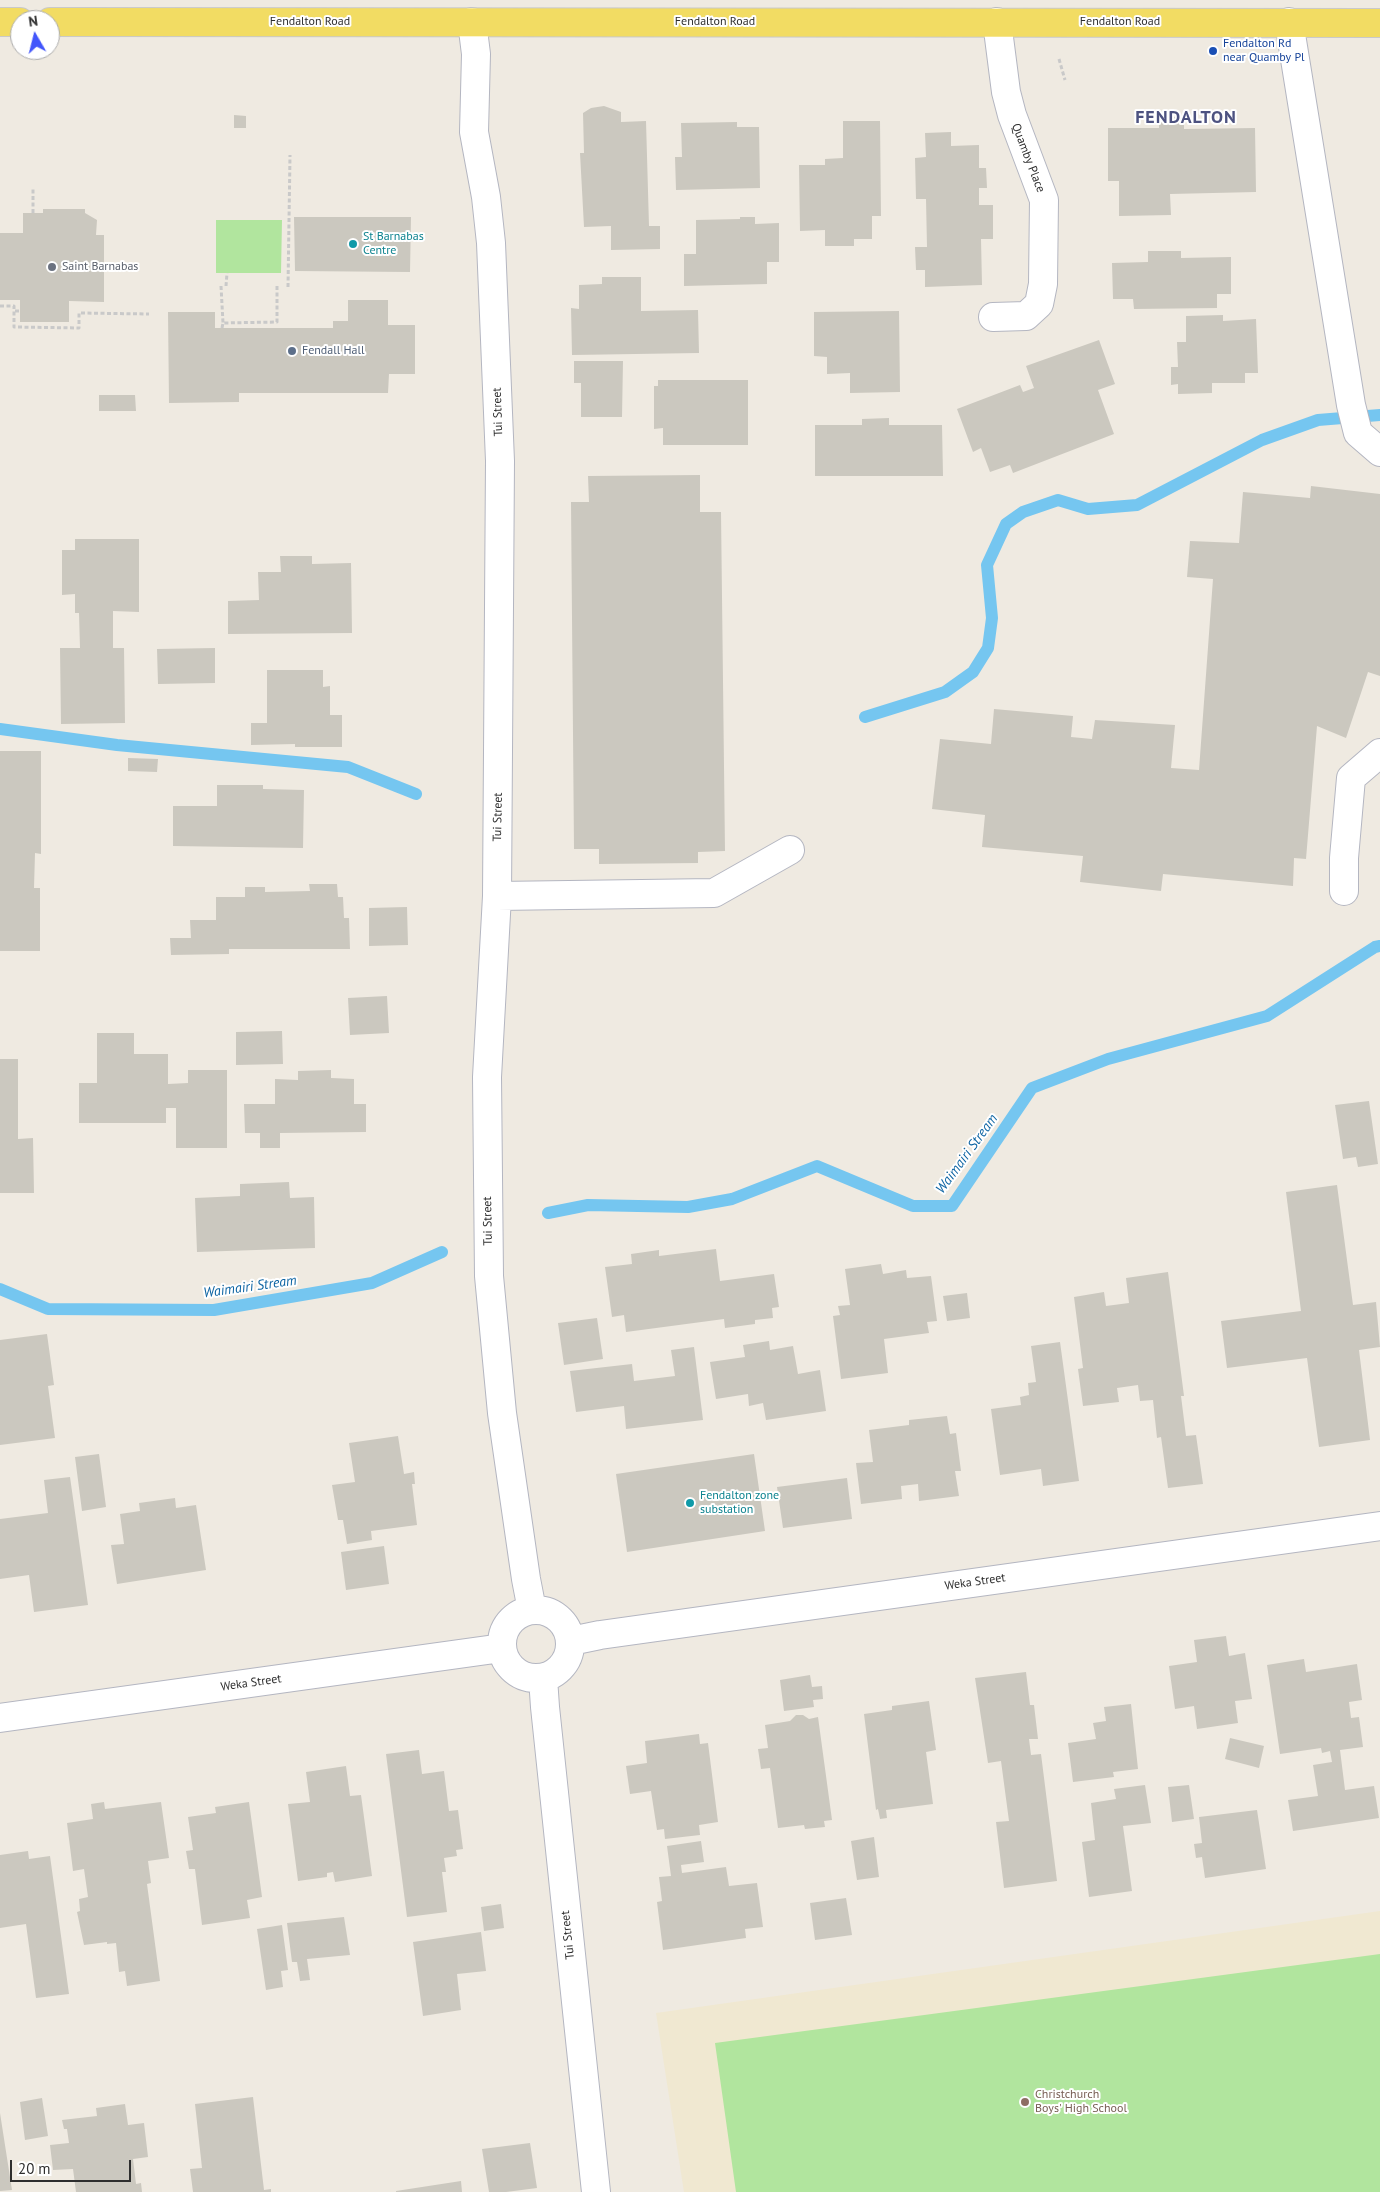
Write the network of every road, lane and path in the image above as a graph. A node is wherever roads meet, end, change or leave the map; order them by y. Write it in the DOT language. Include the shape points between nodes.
graph roads {
  1 [pos="60,22"];
  2 [pos="472,22"];
  3 [pos="997,22"];
  4 [pos="1289,22"];
  5 [pos="1380,23"];
  6 [pos="1057,51"];
  7 [pos="1065,80"];
  8 [pos="290,155"];
  9 [pos="33,189"];
  10 [pos="33,212"];
  11 [pos="227,273"];
  12 [pos="221,286"];
  13 [pos="226,286"];
  14 [pos="277,286"];
  15 [pos="288,287"];
  16 [pos="0,306"];
  17 [pos="14,311"];
  18 [pos="20,311"];
  19 [pos="149,314"];
  20 [pos="994,318"];
  21 [pos="223,323"];
  22 [pos="222,328"];
  23 [pos="1380,452"];
  24 [pos="1380,753"];
  25 [pos="790,850"];
  26 [pos="1344,891"];
  27 [pos="497,896"];
  28 [pos="1380,1526"];
  29 [pos="532,1610"];
  30 [pos="571,1641"];
  31 [pos="502,1648"];
  32 [pos="544,1678"];
  33 [pos="0,1718"];
  34 [pos="596,2192"];
  1 -- 2 [label="main road, Fendalton Road"];
  2 -- 3 [label="main road, Fendalton Road"];
  2 -- 27 [label="street, Tui Street" via="476,54 474,132 486,197 490,243 500,461"];
  3 -- 4 [label="main road, Fendalton Road"];
  3 -- 20 [label="street, Quamby Place" via="1012,115 1044,200 1043,284 1039,304 1026,316"];
  4 -- 5 [label="main road, Fendalton Road"];
  4 -- 23 [label="street" via="1351,404 1358,433"];
  6 -- 7 [label="path"];
  8 -- 15 [label="path"];
  9 -- 10 [label="path"];
  11 -- 13 [label="path"];
  12 -- 21 [label="path"];
  14 -- 21 [label="path" via="277,322"];
  16 -- 17 [label="path" via="14,306"];
  17 -- 18 [label="path"];
  17 -- 19 [label="path" via="14,326 24,327 79,328 79,313"];
  21 -- 22 [label="path"];
  24 -- 26 [label="street" via="1351,778"];
  25 -- 27 [label="street" via="714,893"];
  27 -- 29 [label="street, Tui Street" via="487,1077 489,1276 502,1413"];
  28 -- 30 [label="street, Weka Street"];
  29 -- 30 [label="street" via="554,1614 562,1622"];
  29 -- 31 [label="street" via="513,1619 502,1637"];
  30 -- 32 [label="street" via="561,1669"];
  31 -- 32 [label="street" via="505,1659 521,1675"];
  31 -- 33 [label="street, Weka Street"];
  32 -- 34 [label="street, Tui Street" via="554,1805"];
}
